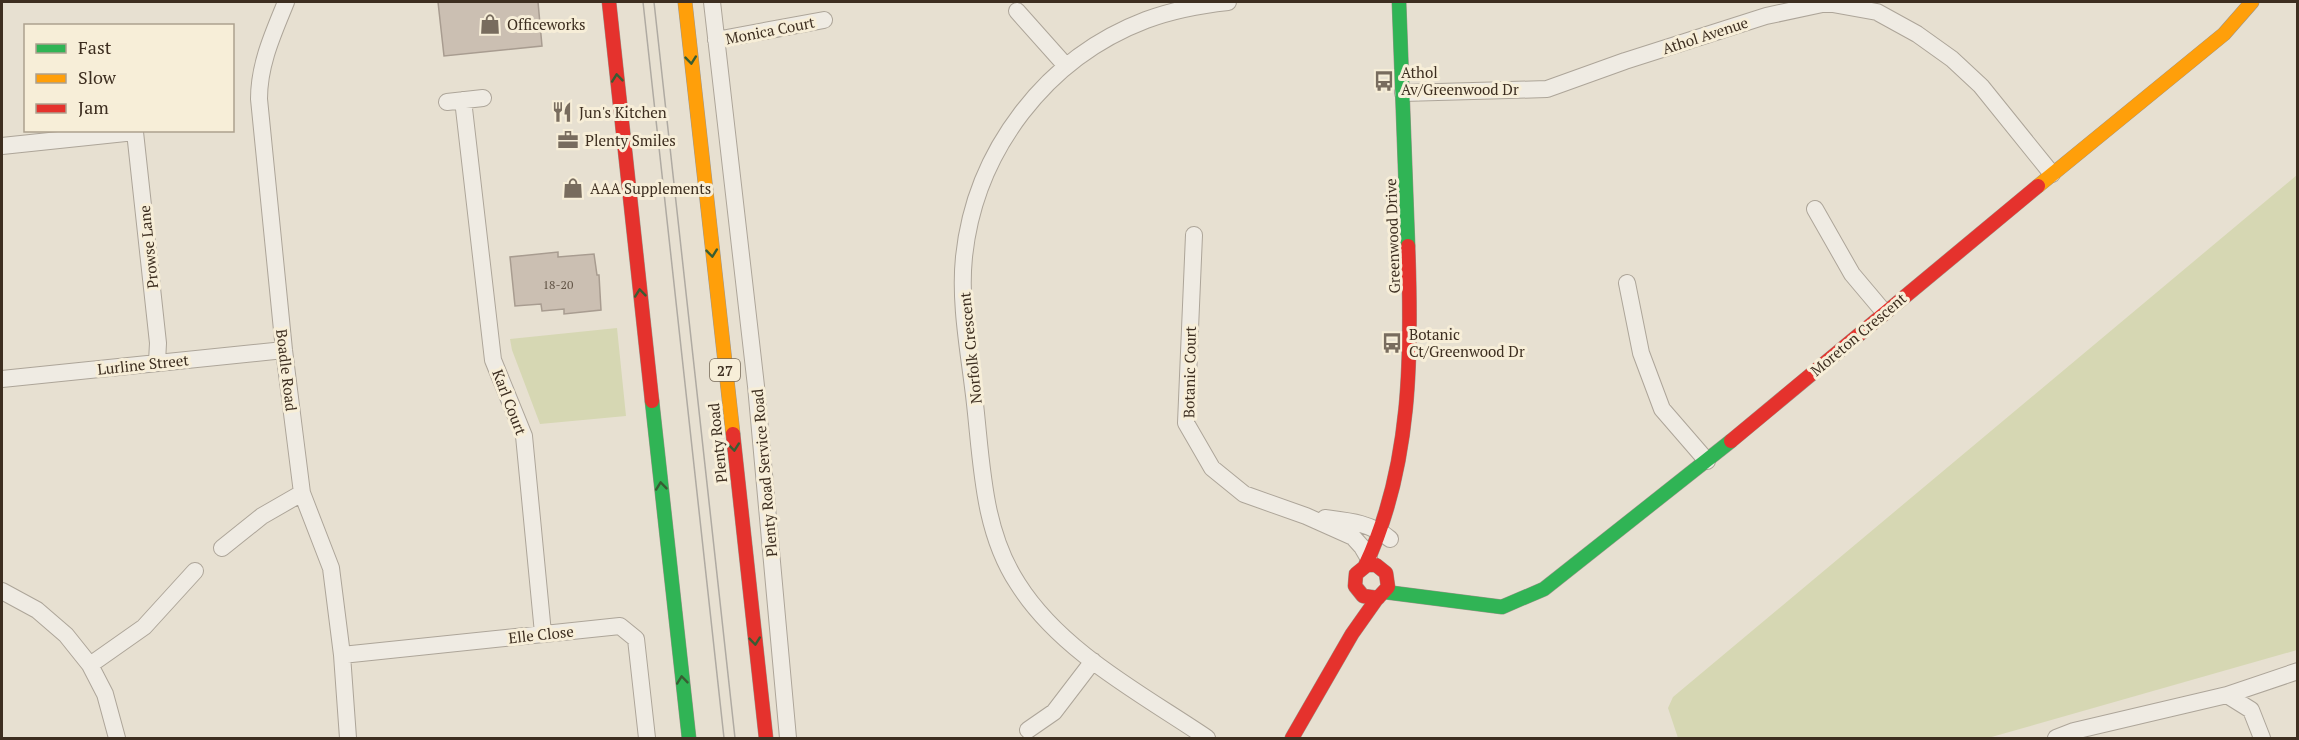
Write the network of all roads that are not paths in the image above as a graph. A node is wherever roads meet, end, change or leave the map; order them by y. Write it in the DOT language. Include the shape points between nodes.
graph roads {
  1 [pos="286,2"];
  2 [pos="609,2"];
  3 [pos="685,2"];
  4 [pos="712,2"];
  5 [pos="1228,2"];
  6 [pos="1399,2"];
  7 [pos="1827,2"];
  8 [pos="2252,2"];
  9 [pos="1017,11"];
  10 [pos="824,20"];
  11 [pos="716,40"];
  12 [pos="1066,66"];
  13 [pos="1403,93"];
  14 [pos="483,98"];
  15 [pos="2,146"];
  16 [pos="2052,174"];
  17 [pos="735,208"];
  18 [pos="1815,208"];
  19 [pos="708,214"];
  20 [pos="1194,235"];
  21 [pos="1627,283"];
  22 [pos="1884,312"];
  23 [pos="284,350"];
  24 [pos="157,362"];
  25 [pos="2,379"];
  26 [pos="1707,461"];
  27 [pos="302,493"];
  28 [pos="1306,516"];
  29 [pos="222,548"];
  30 [pos="1386,554"];
  31 [pos="1367,562"];
  32 [pos="195,571"];
  33 [pos="2,591"];
  34 [pos="1358,593"];
  35 [pos="1381,595"];
  36 [pos="1438,599"];
  37 [pos="543,633"];
  38 [pos="1345,645"];
  39 [pos="342,655"];
  40 [pos="1093,662"];
  41 [pos="90,664"];
  42 [pos="2298,671"];
  43 [pos="2227,695"];
  44 [pos="1028,730"];
  45 [pos="117,738"];
  46 [pos="348,738"];
  47 [pos="647,738"];
  48 [pos="688,738"];
  49 [pos="766,738"];
  50 [pos="788,738"];
  51 [pos="1207,738"];
  52 [pos="1292,738"];
  53 [pos="2056,738"];
  54 [pos="2262,738"];
  1 -- 23 [label="street, Boadle Road" via="259,80"];
  48 -- 2 [label="main road, one-way"];
  3 -- 19 [label="main road, Plenty Road / 27, one-way"];
  4 -- 11 [label="street, Plenty Road Service Road"];
  5 -- 12 [label="street, Norfolk Crescent" via="1174,11 1145,21 1114,35"];
  6 -- 13 [label="main road, Greenwood Drive"];
  7 -- 13 [label="street, Athol Avenue" via="1766,16 1547,89"];
  7 -- 16 [label="street, Athol Avenue" via="1877,12 1952,59 1981,86"];
  8 -- 16 [label="main road, Moreton Crescent" via="2224,34"];
  9 -- 12 [label="street"];
  10 -- 11 [label="street, Monica Court"];
  11 -- 17 [label="street, Plenty Road Service Road"];
  12 -- 40 [label="street, Norfolk Crescent" via="1017,118 987,172 968,228 964,282 984,482 995,540 1029,601 1054,630"];
  13 -- 30 [label="main road, Greenwood Drive" via="1410,336 1396,509"];
  14 -- 37 [label="street, Karl Court" via="455,101 493,360 524,436"];
  15 -- 24 [label="street, Prowse Lane" via="135,132"];
  16 -- 22 [label="main road, Moreton Crescent"];
  17 -- 19 [label="street"];
  17 -- 50 [label="street, Plenty Road Service Road" via="756,386"];
  18 -- 22 [label="street" via="1852,274"];
  19 -- 49 [label="main road, Plenty Road / 27, one-way"];
  20 -- 28 [label="street, Botanic Court" via="1186,423 1212,468 1244,494"];
  21 -- 26 [label="street" via="1641,353 1662,409"];
  22 -- 26 [label="main road, Moreton Crescent"];
  23 -- 24 [label="street, Lurline Street"];
  23 -- 27 [label="street, Boadle Road"];
  24 -- 25 [label="street, Lurline Street"];
  26 -- 36 [label="main road, Moreton Crescent" via="1544,589 1502,607"];
  27 -- 29 [label="street" via="261,516"];
  27 -- 39 [label="street, Boadle Road" via="331,568"];
  28 -- 30 [label="street, Botanic Court" via="1362,523"];
  28 -- 31 [label="street, Botanic Court" via="1353,537"];
  30 -- 31 [label="main road, Greenwood Drive"];
  30 -- 31 [label="main road" via="1376,565"];
  30 -- 35 [label="main road" via="1389,581"];
  30 -- 36 [label="street, Moreton Crescent"];
  31 -- 34 [label="main road, Greenwood Drive" via="1355,577"];
  32 -- 41 [label="street" via="144,627"];
  33 -- 41 [label="street" via="37,610 66,635"];
  34 -- 35 [label="main road, Moreton Crescent" via="1367,599"];
  34 -- 38 [label="main road"];
  35 -- 36 [label="main road, Moreton Crescent"];
  35 -- 38 [label="main road"];
  37 -- 39 [label="street, Elle Close"];
  37 -- 47 [label="street, Elle Close" via="620,626 636,639"];
  38 -- 52 [label="main road"];
  39 -- 46 [label="street, Boadle Road"];
  40 -- 44 [label="street" via="1054,712"];
  40 -- 51 [label="street, Norfolk Crescent"];
  41 -- 45 [label="street" via="105,694"];
  42 -- 43 [label="street"];
  43 -- 53 [label="street"];
  43 -- 54 [label="street" via="2251,710"];
}
